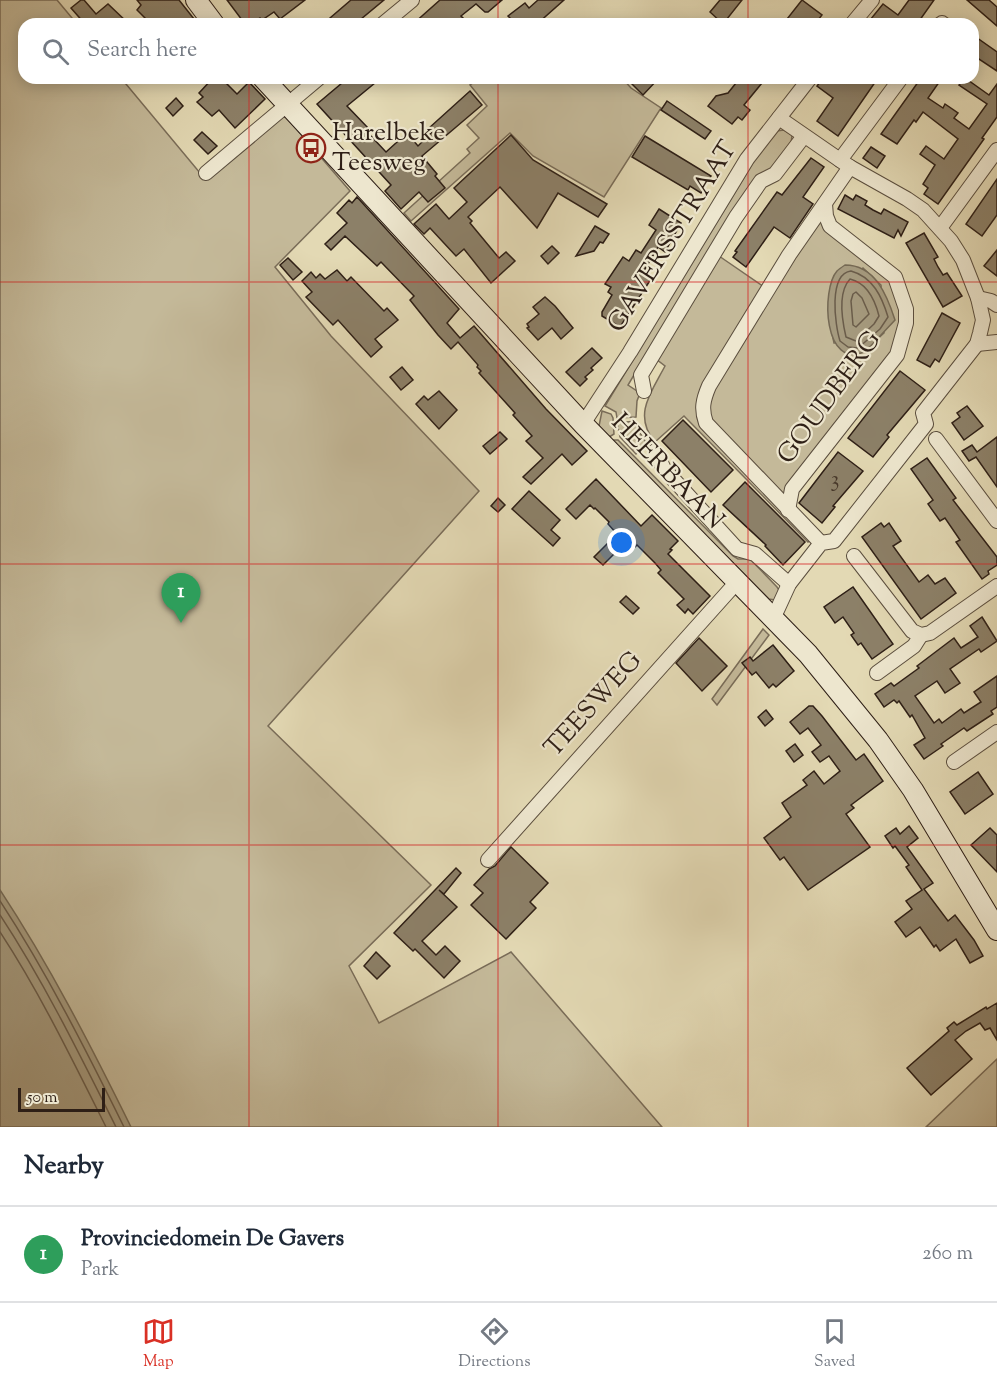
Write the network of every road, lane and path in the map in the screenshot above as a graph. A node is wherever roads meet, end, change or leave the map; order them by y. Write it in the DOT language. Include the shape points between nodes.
graph roads {
  1 [pos="196,0"];
  2 [pos="412,0"];
  3 [pos="872,0"];
  4 [pos="210,18"];
  5 [pos="390,18"];
  6 [pos="857,18"];
  7 [pos="269,84"];
  8 [pos="312,84"];
  9 [pos="805,84"];
  10 [pos="898,84"];
  11 [pos="288,105"];
  12 [pos="779,118"];
  13 [pos="804,136"];
  14 [pos="997,150"];
  15 [pos="845,164"];
  16 [pos="206,173"];
  17 [pos="825,204"];
  18 [pos="940,228"];
  19 [pos="978,298"];
  20 [pos="997,305"];
  21 [pos="997,342"];
  22 [pos="977,344"];
  23 [pos="644,391"];
  24 [pos="583,424"];
  25 [pos="936,439"];
  26 [pos="655,451"];
  27 [pos="788,510"];
  28 [pos="997,521"];
  29 [pos="821,543"];
  30 [pos="854,556"];
  31 [pos="736,583"];
  32 [pos="789,584"];
  33 [pos="997,586"];
  34 [pos="773,620"];
  35 [pos="921,635"];
  36 [pos="877,673"];
  37 [pos="997,732"];
  38 [pos="954,762"];
  39 [pos="488,860"];
  40 [pos="995,923"];
  1 -- 4 [label="street"];
  2 -- 5 [label="street"];
  3 -- 6 [label="street"];
  7 -- 11 [label="street, HEERBAAN"];
  8 -- 11 [label="street"];
  9 -- 12 [label="street, GAVERSSTRAAT"];
  10 -- 15 [label="street, GOUDBERG"];
  11 -- 16 [label="street"];
  11 -- 24 [label="street, HEERBAAN"];
  12 -- 13 [label="street"];
  12 -- 24 [label="street, GAVERSSTRAAT" via="747,159"];
  13 -- 15 [label="street"];
  13 -- 23 [label="street" via="775,174 761,181 736,217 642,375"];
  14 -- 18 [label="street"];
  15 -- 17 [label="street, GOUDBERG"];
  15 -- 18 [label="street" via="907,199"];
  17 -- 27 [label="street, GOUDBERG" via="789,255 703,402 706,423"];
  17 -- 27 [label="street, GOUDBERG" via="830,226 895,277 906,309 906,323 897,355 792,489"];
  18 -- 19 [label="street" via="963,260"];
  19 -- 20 [label="street"];
  19 -- 22 [label="street" via="983,320"];
  21 -- 22 [label="street"];
  22 -- 29 [label="street" via="923,413 926,424 880,484 834,541"];
  24 -- 31 [label="street, HEERBAAN"];
  25 -- 28 [label="street"];
  26 -- 32 [label="street" via="664,469 737,549 755,554"];
  27 -- 29 [label="street, GOUDBERG"];
  29 -- 32 [label="street"];
  30 -- 35 [label="street" via="912,631"];
  31 -- 34 [label="street, HEERBAAN"];
  31 -- 39 [label="street, TEESWEG"];
  32 -- 34 [label="street"];
  33 -- 35 [label="street" via="930,633"];
  34 -- 40 [label="street, HEERBAAN" via="808,654 878,740"];
  35 -- 36 [label="street" via="914,646"];
  37 -- 38 [label="street"];
}
